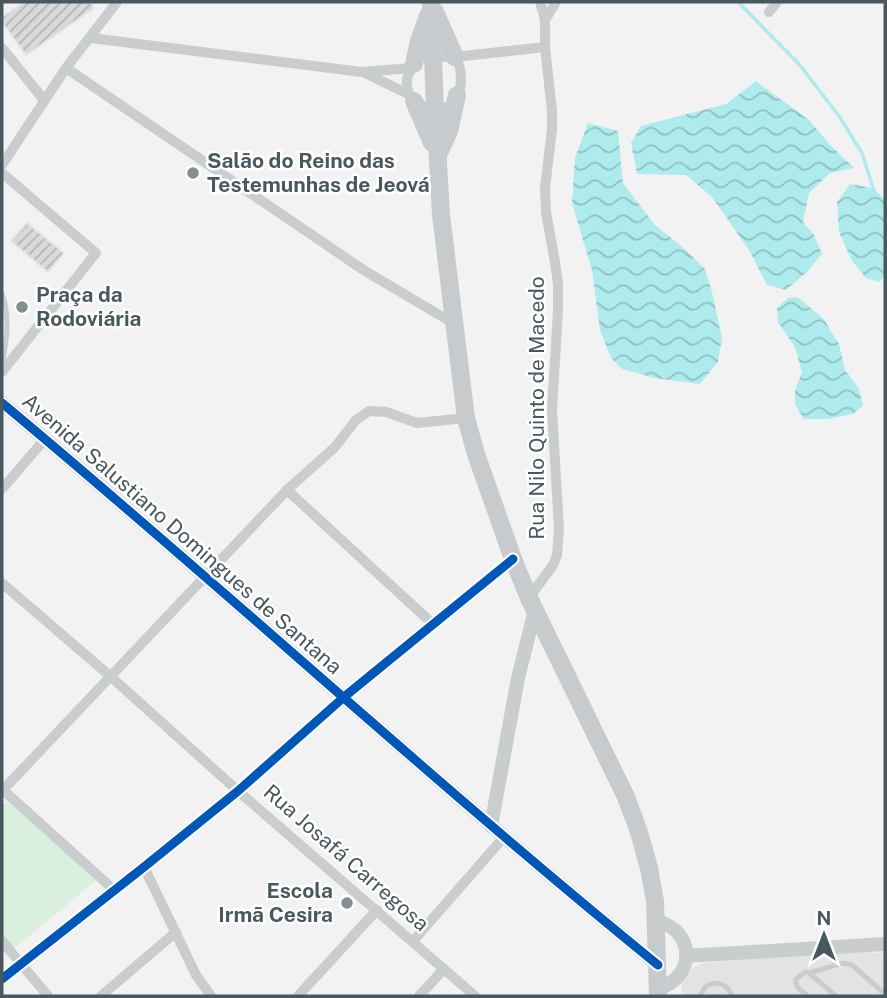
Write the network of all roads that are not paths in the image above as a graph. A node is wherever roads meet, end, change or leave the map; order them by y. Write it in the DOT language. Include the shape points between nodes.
graph roads {
  1 [pos="102,2"];
  2 [pos="117,2"];
  3 [pos="540,2"];
  4 [pos="556,2"];
  5 [pos="777,2"];
  6 [pos="432,4"];
  7 [pos="109,12"];
  8 [pos="769,12"];
  9 [pos="545,20"];
  10 [pos="91,38"];
  11 [pos="545,47"];
  12 [pos="2,48"];
  13 [pos="433,57"];
  14 [pos="455,57"];
  15 [pos="413,66"];
  16 [pos="66,68"];
  17 [pos="362,72"];
  18 [pos="457,95"];
  19 [pos="412,98"];
  20 [pos="44,100"];
  21 [pos="435,110"];
  22 [pos="438,156"];
  23 [pos="2,164"];
  24 [pos="2,173"];
  25 [pos="2,295"];
  26 [pos="453,323"];
  27 [pos="2,370"];
  28 [pos="2,403"];
  29 [pos="466,418"];
  30 [pos="45,439"];
  31 [pos="2,489"];
  32 [pos="287,490"];
  33 [pos="513,559"];
  34 [pos="205,576"];
  35 [pos="2,583"];
  36 [pos="532,604"];
  37 [pos="434,625"];
  38 [pos="110,676"];
  39 [pos="344,697"];
  40 [pos="2,790"];
  41 [pos="238,792"];
  42 [pos="491,826"];
  43 [pos="504,837"];
  44 [pos="145,867"];
  45 [pos="114,890"];
  46 [pos="377,910"];
  47 [pos="657,921"];
  48 [pos="176,932"];
  49 [pos="2,940"];
  50 [pos="413,941"];
  51 [pos="885,944"];
  52 [pos="686,956"];
  53 [pos="20,964"];
  54 [pos="658,965"];
  55 [pos="443,969"];
  56 [pos="809,973"];
  57 [pos="2,979"];
  58 [pos="658,993"];
  59 [pos="885,994"];
  60 [pos="48,996"];
  61 [pos="102,996"];
  62 [pos="211,996"];
  63 [pos="299,996"];
  64 [pos="419,996"];
  65 [pos="475,996"];
  66 [pos="700,996"];
  67 [pos="732,996"];
  68 [pos="808,996"];
  69 [pos="835,996"];
  1 -- 7 [label="street"];
  2 -- 7 [label="street"];
  3 -- 9 [label="street, Rua Nilo Quinto de Macedo"];
  4 -- 9 [label="street"];
  5 -- 8 [label="street"];
  6 -- 13 [label="main road"];
  6 -- 14 [label="main road"];
  6 -- 15 [label="main road"];
  7 -- 10 [label="street"];
  9 -- 11 [label="street, Rua Nilo Quinto de Macedo"];
  10 -- 16 [label="street"];
  10 -- 17 [label="street"];
  11 -- 14 [label="street"];
  11 -- 36 [label="street, Rua Nilo Quinto de Macedo" via="552,130 546,212 558,284 552,410 559,529 557,555"];
  12 -- 20 [label="street"];
  13 -- 14 [label="street"];
  13 -- 15 [label="street"];
  13 -- 21 [label="main road"];
  14 -- 18 [label="street" via="461,78"];
  15 -- 17 [label="street"];
  15 -- 19 [label="street" via="407,82"];
  16 -- 20 [label="street"];
  16 -- 26 [label="street" via="365,271"];
  17 -- 19 [label="street"];
  18 -- 21 [label="street"];
  18 -- 22 [label="main road"];
  19 -- 21 [label="street"];
  19 -- 22 [label="main road"];
  20 -- 23 [label="street"];
  21 -- 22 [label="main road"];
  22 -- 26 [label="main road"];
  24 -- 27 [label="street" via="96,253"];
  25 -- 27 [label="lane" via="7,330"];
  26 -- 29 [label="main road"];
  28 -- 30 [label="street, Avenida Salustiano Domingues de Santana"];
  29 -- 32 [label="street" via="417,423 369,411"];
  29 -- 33 [label="main road"];
  30 -- 31 [label="street"];
  30 -- 34 [label="street, Avenida Salustiano Domingues de Santana"];
  32 -- 34 [label="street"];
  32 -- 37 [label="street"];
  33 -- 36 [label="main road"];
  33 -- 37 [label="street"];
  34 -- 38 [label="street"];
  34 -- 39 [label="street, Avenida Salustiano Domingues de Santana"];
  35 -- 38 [label="street, Rua Josafá Carregosa"];
  36 -- 42 [label="street"];
  36 -- 47 [label="main road" via="626,797 649,868"];
  37 -- 39 [label="street"];
  38 -- 40 [label="street"];
  38 -- 41 [label="street, Rua Josafá Carregosa"];
  39 -- 41 [label="street"];
  39 -- 42 [label="street, Avenida Salustiano Domingues de Santana"];
  40 -- 45 [label="street"];
  41 -- 44 [label="street"];
  41 -- 46 [label="street, Rua Josafá Carregosa"];
  42 -- 43 [label="street, Avenida Salustiano Domingues de Santana"];
  43 -- 50 [label="street"];
  43 -- 54 [label="street, Avenida Salustiano Domingues de Santana"];
  44 -- 45 [label="street"];
  44 -- 48 [label="street"];
  45 -- 53 [label="street"];
  46 -- 50 [label="street, Rua Josafá Carregosa"];
  46 -- 63 [label="street"];
  47 -- 52 [label="street" via="681,936"];
  47 -- 54 [label="main road"];
  48 -- 61 [label="street"];
  48 -- 62 [label="street"];
  49 -- 53 [label="street"];
  50 -- 55 [label="street, Rua Josafá Carregosa"];
  51 -- 52 [label="street"];
  52 -- 58 [label="street" via="680,975"];
  53 -- 57 [label="street"];
  53 -- 60 [label="street"];
  54 -- 58 [label="main road"];
  55 -- 64 [label="street"];
  55 -- 65 [label="street, Rua Josafá Carregosa"];
  56 -- 59 [label="lane" via="843,963 852,965"];
  56 -- 68 [label="lane" via="795,981"];
  56 -- 69 [label="lane"];
  66 -- 67 [label="lane" via="705,987 717,983"];
}
